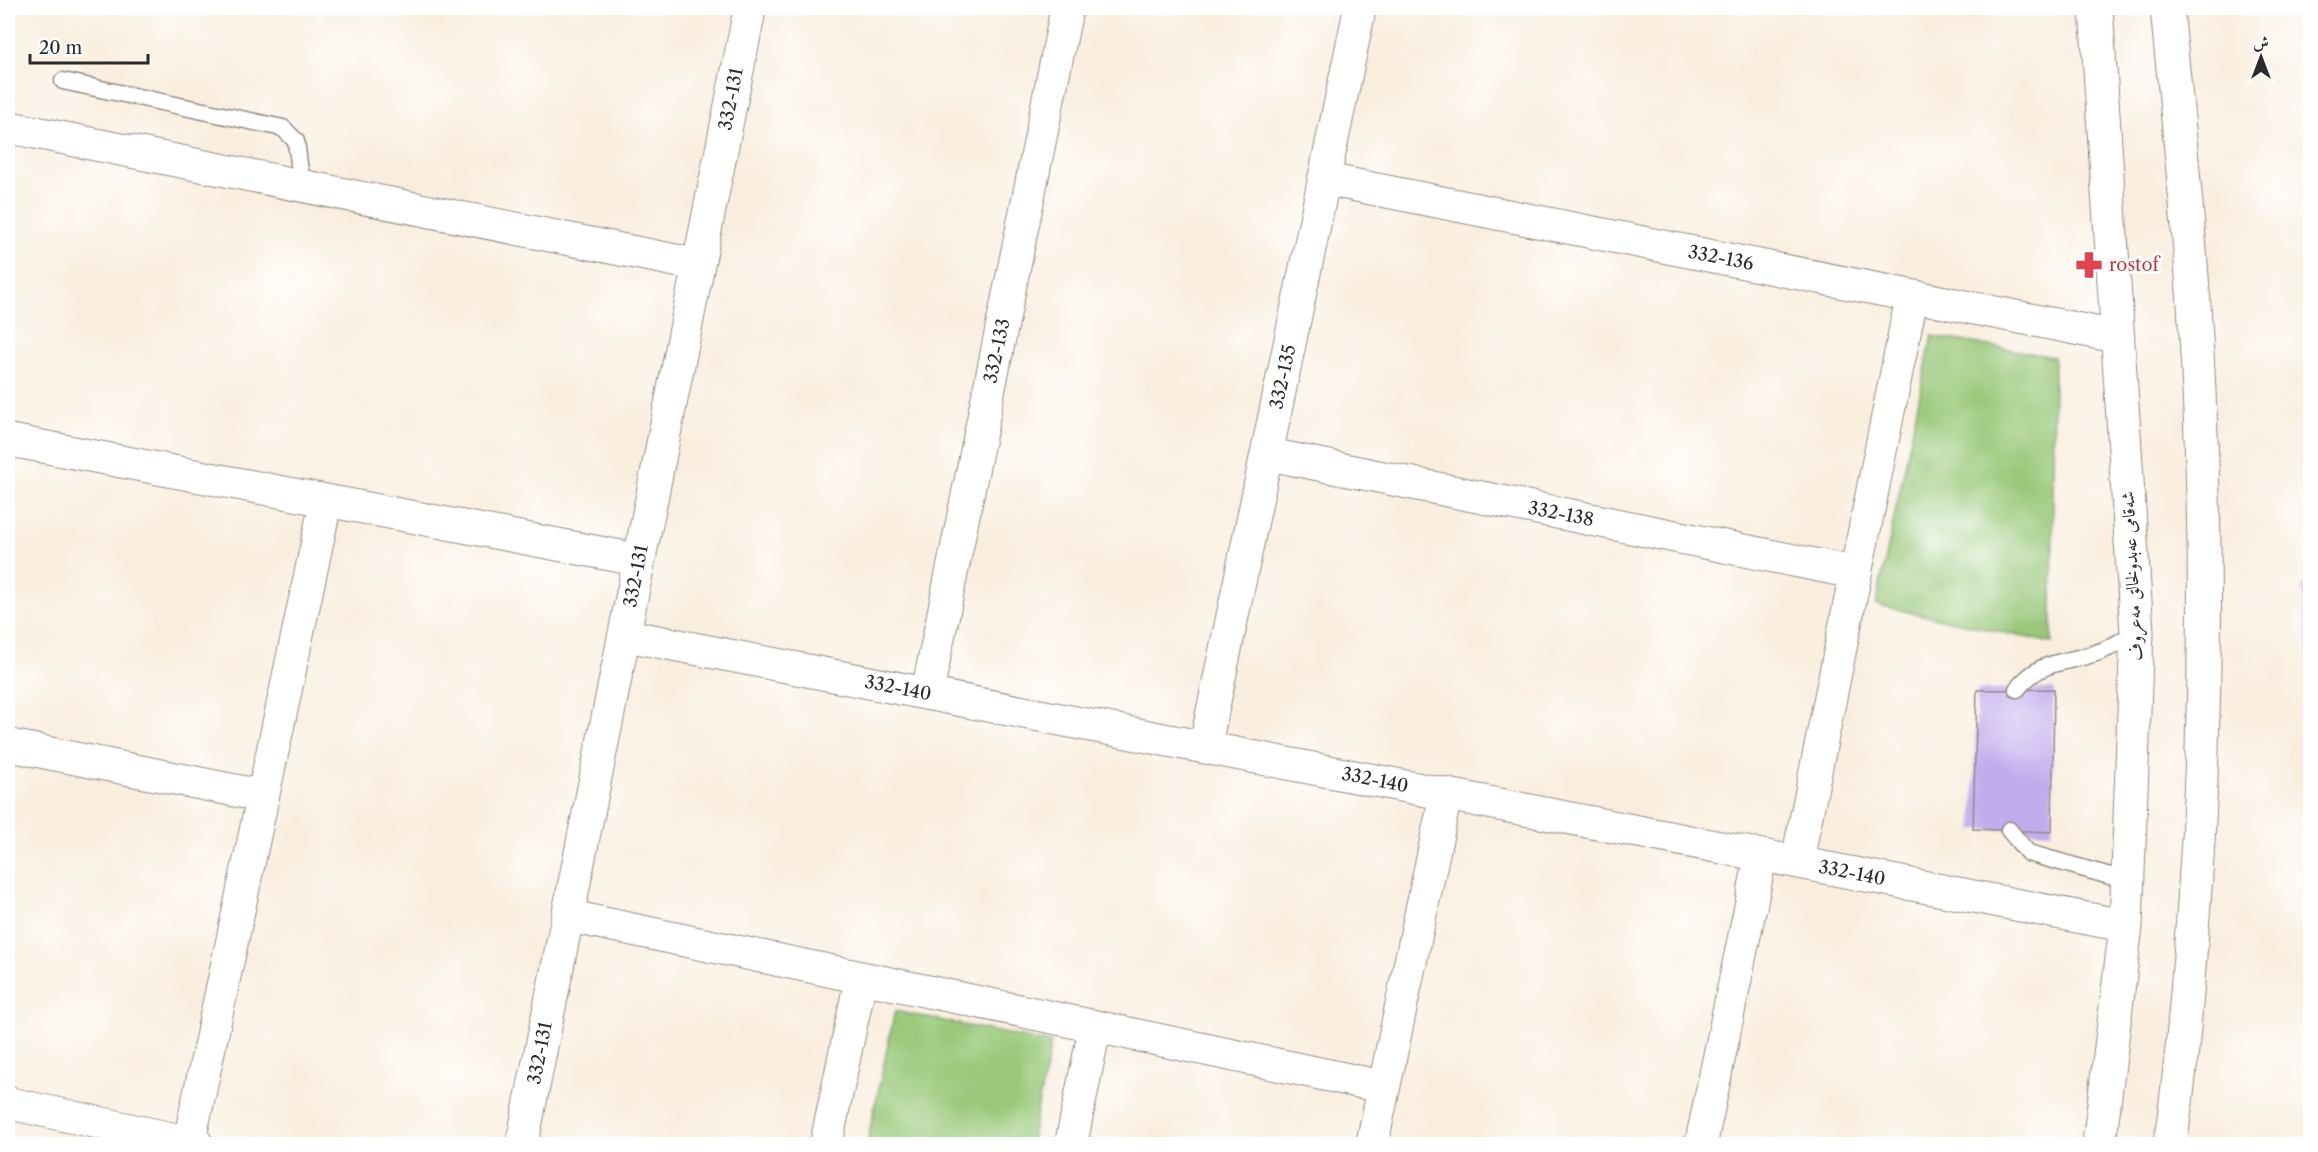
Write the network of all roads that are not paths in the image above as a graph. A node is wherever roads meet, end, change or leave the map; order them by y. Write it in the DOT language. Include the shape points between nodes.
graph roads {
  1 [pos="750,8"];
  2 [pos="1067,8"];
  3 [pos="1360,8"];
  4 [pos="2096,8"];
  5 [pos="2167,8"];
  6 [pos="63,81"];
  7 [pos="8,127"];
  8 [pos="1324,179"];
  9 [pos="302,186"];
  10 [pos="698,265"];
  11 [pos="1912,296"];
  12 [pos="2118,338"];
  13 [pos="8,440"];
  14 [pos="1266,454"];
  15 [pos="326,501"];
  16 [pos="639,560"];
  17 [pos="1856,573"];
  18 [pos="2138,632"];
  19 [pos="624,635"];
  20 [pos="2017,689"];
  21 [pos="927,694"];
  22 [pos="8,745"];
  23 [pos="1204,747"];
  24 [pos="1446,794"];
  25 [pos="263,796"];
  26 [pos="2009,830"];
  27 [pos="1761,856"];
  28 [pos="1797,862"];
  29 [pos="2128,881"];
  30 [pos="568,916"];
  31 [pos="2126,926"];
  32 [pos="861,978"];
  33 [pos="1095,1027"];
  34 [pos="1384,1087"];
  35 [pos="8,1103"];
  36 [pos="193,1144"];
  37 [pos="522,1144"];
  38 [pos="826,1144"];
  39 [pos="1071,1144"];
  40 [pos="1372,1144"];
  41 [pos="1701,1144"];
  42 [pos="2099,1144"];
  43 [pos="2170,1144"];
  1 -- 10 [label="street, 332-131"];
  2 -- 21 [label="street, 332-133"];
  3 -- 8 [label="street, 332-135"];
  4 -- 12 [label="main road, شەقامی عەبدولخالق مەعروف"];
  5 -- 43 [label="main road" via="2195,318 2205,580 2198,842 2188,986"];
  6 -- 9 [label="lane" via="283,128 296,141"];
  7 -- 9 [label="street"];
  8 -- 11 [label="street, 332-136"];
  8 -- 14 [label="street, 332-135"];
  9 -- 10 [label="street"];
  10 -- 16 [label="street, 332-131"];
  11 -- 12 [label="street, 332-136"];
  11 -- 17 [label="street"];
  12 -- 18 [label="main road, شەقامی عەبدولخالق مەعروف"];
  13 -- 15 [label="street"];
  14 -- 17 [label="street, 332-138"];
  14 -- 23 [label="street, 332-135"];
  15 -- 16 [label="street"];
  15 -- 25 [label="street"];
  16 -- 19 [label="street, 332-131"];
  17 -- 28 [label="street"];
  18 -- 20 [label="lane" via="2097,653 2053,662 2026,678"];
  18 -- 29 [label="main road, شەقامی عەبدولخالق مەعروف"];
  19 -- 21 [label="street, 332-140"];
  19 -- 30 [label="street, 332-131"];
  21 -- 23 [label="street, 332-140"];
  22 -- 25 [label="street"];
  23 -- 24 [label="street, 332-140"];
  24 -- 27 [label="street, 332-140"];
  24 -- 34 [label="street"];
  25 -- 36 [label="street"];
  26 -- 29 [label="lane" via="2028,853"];
  27 -- 28 [label="street, 332-140"];
  27 -- 41 [label="street"];
  28 -- 31 [label="street, 332-140"];
  29 -- 31 [label="main road, شەقامی عەبدولخالق مەعروف"];
  30 -- 32 [label="street"];
  30 -- 37 [label="street, 332-131"];
  31 -- 42 [label="main road, شەقامی عەبدولخالق مەعروف"];
  32 -- 33 [label="street"];
  32 -- 38 [label="street"];
  33 -- 34 [label="street"];
  33 -- 39 [label="street"];
  34 -- 40 [label="street"];
  35 -- 36 [label="street"];
}
